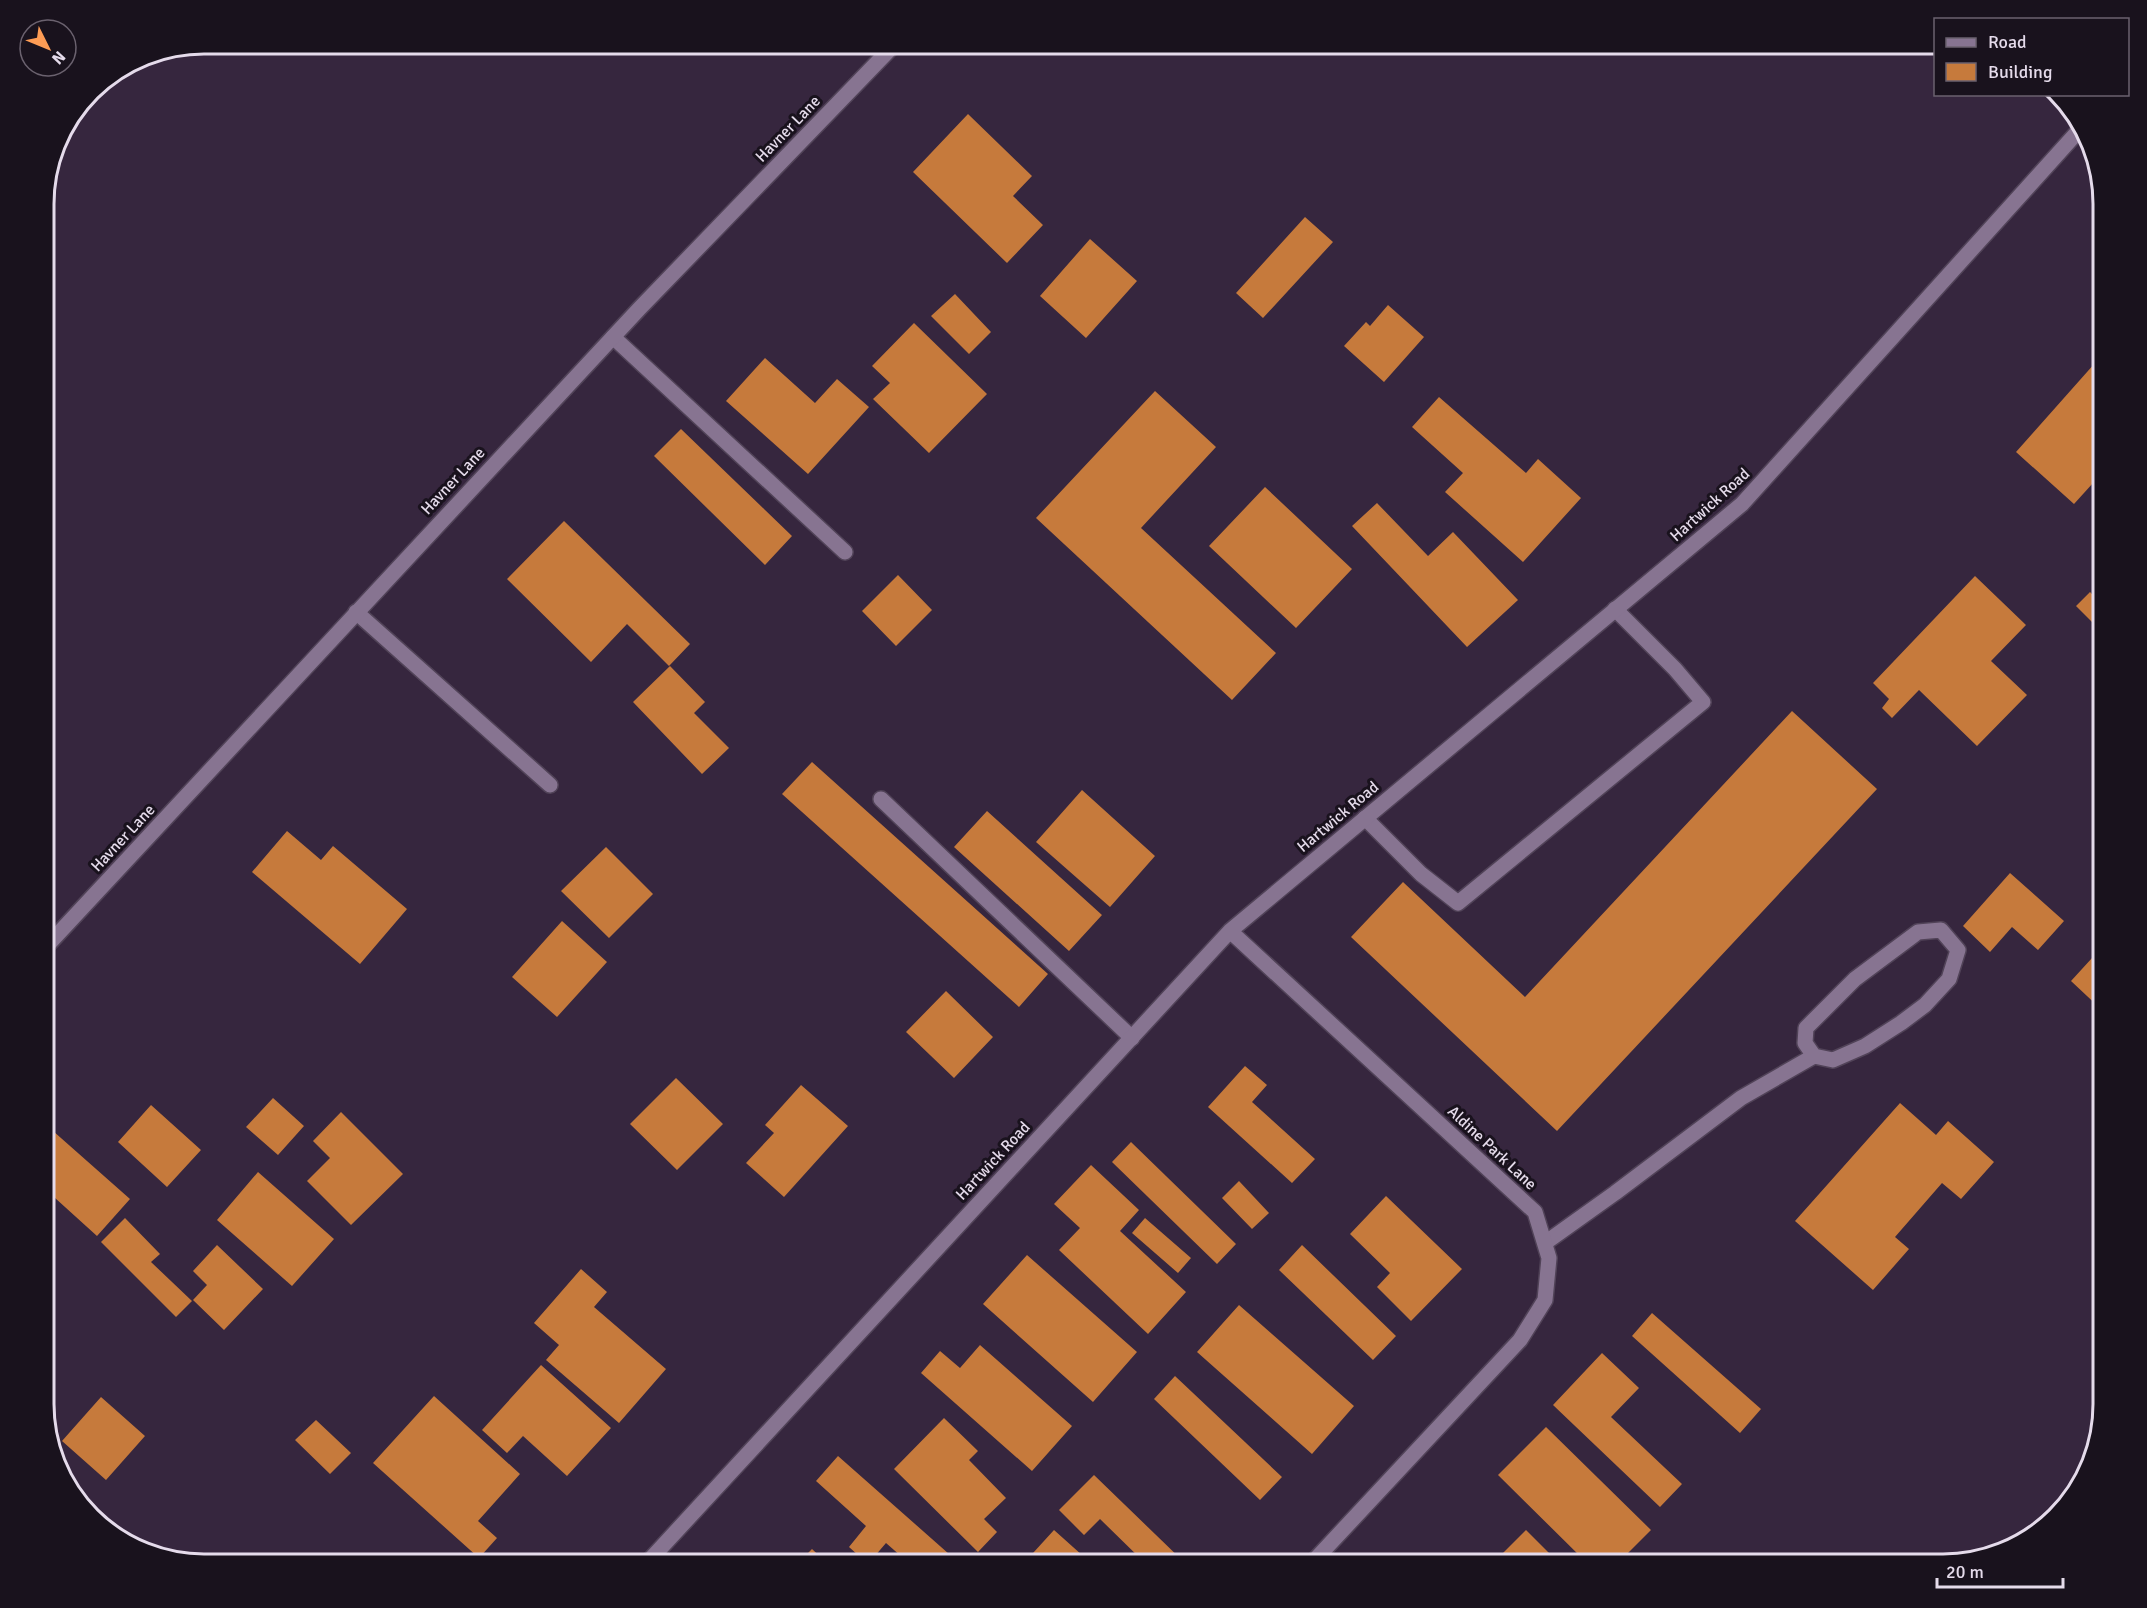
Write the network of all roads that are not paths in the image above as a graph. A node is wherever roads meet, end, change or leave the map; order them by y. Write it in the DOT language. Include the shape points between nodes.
graph roads {
  1 [pos="885,54"];
  2 [pos="2076,135"];
  3 [pos="613,337"];
  4 [pos="845,552"];
  5 [pos="1616,609"];
  6 [pos="356,612"];
  7 [pos="550,785"];
  8 [pos="881,799"];
  9 [pos="1365,818"];
  10 [pos="1230,931"];
  11 [pos="54,938"];
  12 [pos="1132,1038"];
  13 [pos="1814,1056"];
  14 [pos="1545,1243"];
  15 [pos="655,1554"];
  16 [pos="1320,1554"];
  1 -- 3 [label="street, Havner Lane"];
  2 -- 5 [label="street, Hartwick Road" via="1742,504"];
  3 -- 4 [label="street"];
  3 -- 6 [label="street, Havner Lane"];
  5 -- 9 [label="street, Hartwick Road"];
  5 -- 9 [label="street" via="1703,702 1458,903 1421,874"];
  6 -- 7 [label="street"];
  6 -- 11 [label="street, Havner Lane"];
  8 -- 12 [label="street"];
  9 -- 10 [label="street, Hartwick Road"];
  10 -- 12 [label="street, Hartwick Road"];
  10 -- 14 [label="street, Aldine Park Lane" via="1535,1212"];
  12 -- 15 [label="street, Hartwick Road"];
  13 -- 13 [label="street" via="1833,1060 1865,1046 1925,1005 1949,978 1958,950 1941,930 1918,932 1855,979 1806,1028 1805,1043"];
  13 -- 14 [label="street" via="1741,1098"];
  14 -- 16 [label="street, Aldine Park Lane" via="1549,1258 1545,1300 1520,1340"];
}
